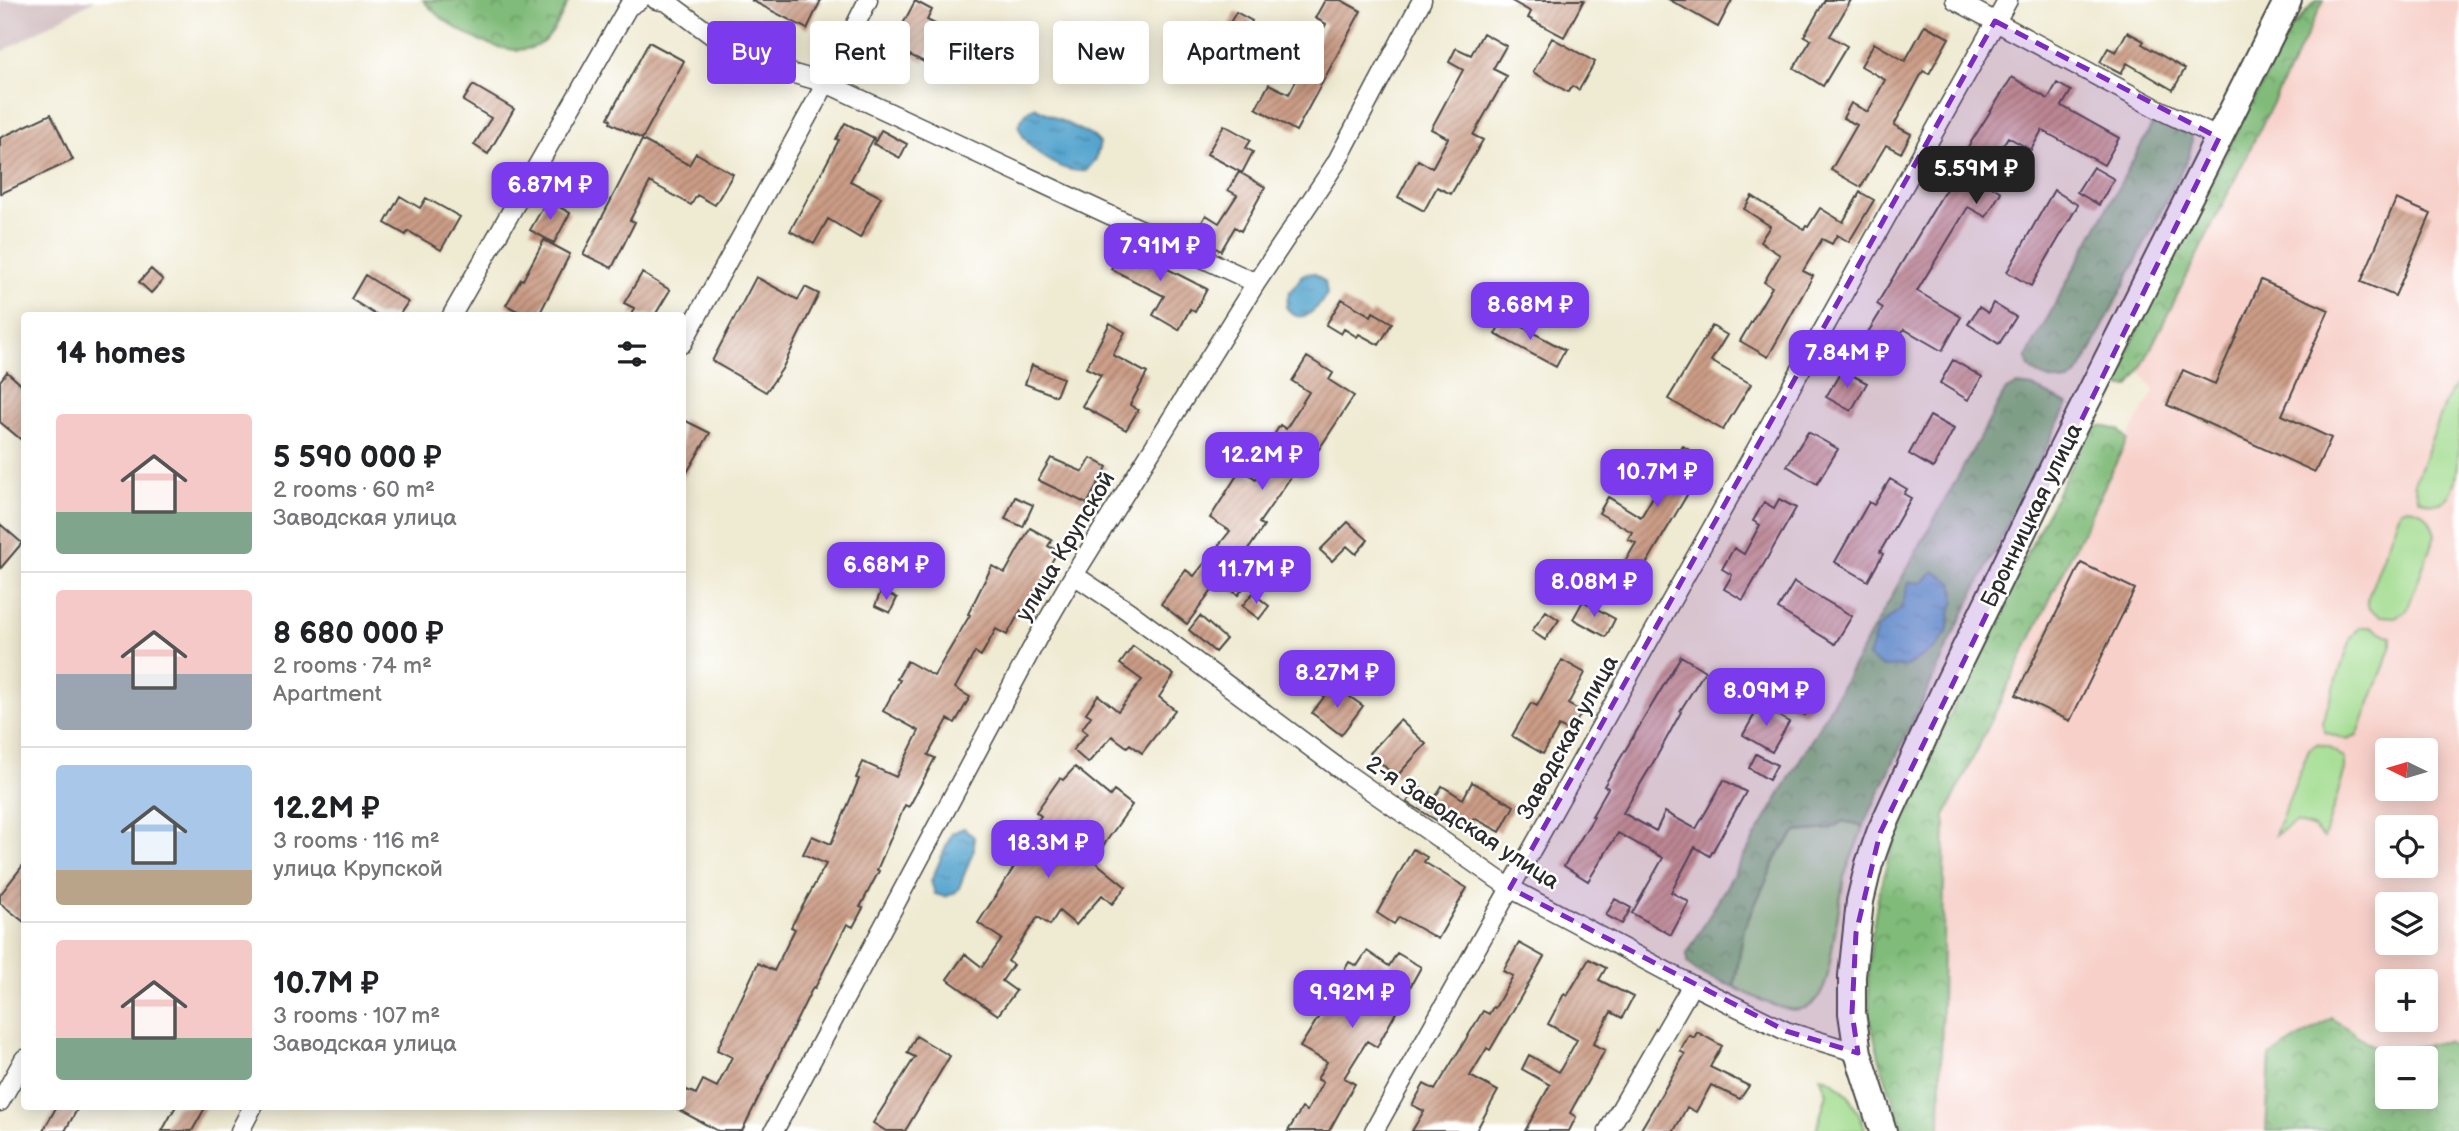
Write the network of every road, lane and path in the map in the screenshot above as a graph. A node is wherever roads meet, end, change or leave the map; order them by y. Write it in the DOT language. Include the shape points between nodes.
graph roads {
  1 [pos="640,0"];
  2 [pos="656,0"];
  3 [pos="868,0"];
  4 [pos="1422,0"];
  5 [pos="1955,0"];
  6 [pos="2008,0"];
  7 [pos="2288,0"];
  8 [pos="857,21"];
  9 [pos="1995,21"];
  10 [pos="810,78"];
  11 [pos="825,84"];
  12 [pos="828,84"];
  13 [pos="2219,138"];
  14 [pos="1256,283"];
  15 [pos="454,312"];
  16 [pos="686,337"];
  17 [pos="1074,575"];
  18 [pos="1510,888"];
  19 [pos="1692,985"];
  20 [pos="1858,1053"];
  21 [pos="21,1064"];
  22 [pos="0,1102"];
  23 [pos="251,1110"];
  24 [pos="240,1131"];
  25 [pos="775,1131"];
  26 [pos="1374,1131"];
  27 [pos="1608,1131"];
  28 [pos="1884,1131"];
  1 -- 15 [label="street" via="628,7"];
  2 -- 10 [label="street" via="667,2 745,60"];
  3 -- 8 [label="street"];
  4 -- 14 [label="street, улица Крупской" via="1336,163"];
  5 -- 9 [label="street"];
  6 -- 9 [label="street, Заводская улица"];
  7 -- 13 [label="main road, Бронницкая улица"];
  9 -- 13 [label="street"];
  9 -- 18 [label="street, Заводская улица"];
  11 -- 16 [label="street"];
  12 -- 14 [label="street"];
  13 -- 20 [label="main road, Бронницкая улица" via="1948,684 1880,833 1856,933 1852,1013"];
  14 -- 17 [label="street, улица Крупской"];
  17 -- 18 [label="street, 2-я Заводская улица"];
  17 -- 25 [label="street, улица Крупской"];
  18 -- 19 [label="street, 2-я Заводская улица"];
  18 -- 26 [label="street, Заводская улица"];
  19 -- 20 [label="street, 2-я Заводская улица" via="1786,1031"];
  19 -- 27 [label="street"];
  20 -- 28 [label="main road, Бронницкая улица"];
  21 -- 22 [label="street"];
  23 -- 24 [label="street"];
}
